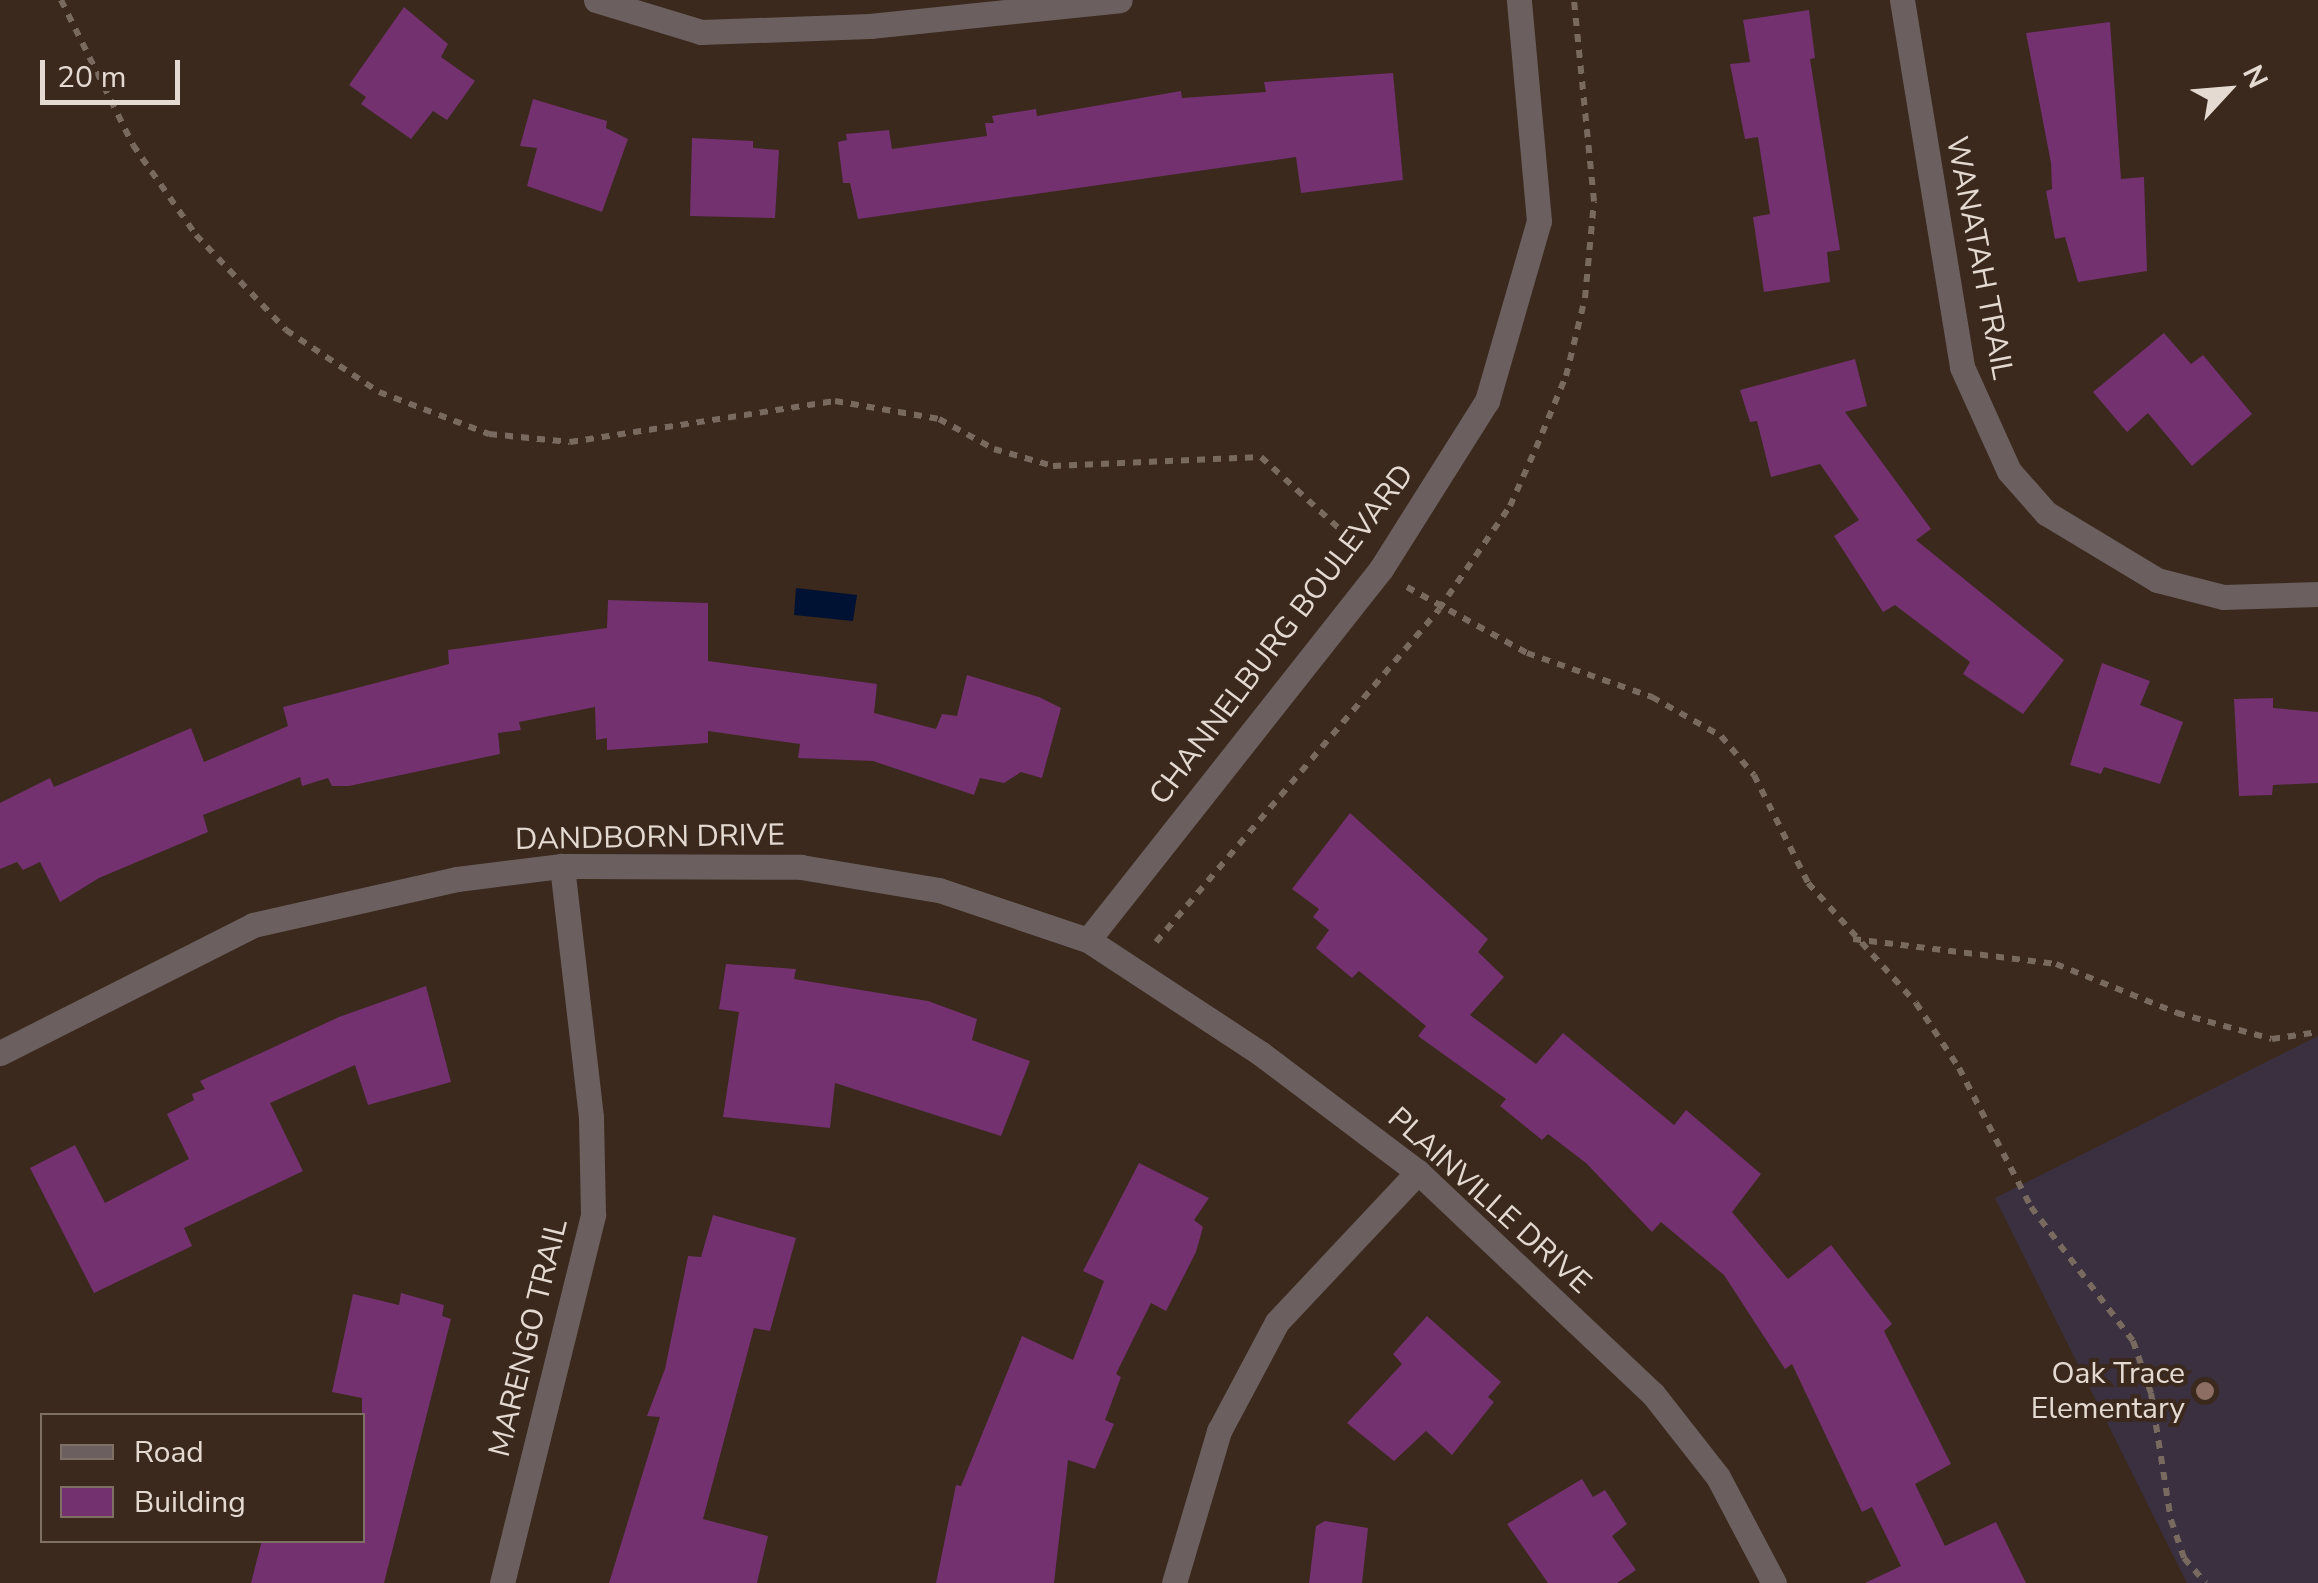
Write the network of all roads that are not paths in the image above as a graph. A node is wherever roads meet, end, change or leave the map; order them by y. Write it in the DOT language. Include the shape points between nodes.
graph roads {
  1 [pos="596,0"];
  2 [pos="1519,0"];
  3 [pos="1902,0"];
  4 [pos="1108,1"];
  5 [pos="2318,594"];
  6 [pos="562,866"];
  7 [pos="1088,940"];
  8 [pos="0,1053"];
  9 [pos="1418,1172"];
  10 [pos="502,1583"];
  11 [pos="1174,1583"];
  12 [pos="1774,1583"];
  1 -- 4 [label="street" via="701,32 870,26"];
  2 -- 7 [label="street, CHANNELBURG BOULEVARD" via="1539,222 1487,400 1381,569"];
  3 -- 5 [label="street, WANATAH TRAIL" via="1962,367 2008,472 2046,514 2157,580 2223,597"];
  6 -- 7 [label="street, DANDBORN DRIVE" via="801,867 939,890"];
  6 -- 8 [label="street, DANDBORN DRIVE" via="457,878 253,925"];
  6 -- 10 [label="street, MARENGO TRAIL" via="590,1117 593,1214"];
  7 -- 9 [label="street, PLAINVILLE DRIVE" via="1260,1053"];
  9 -- 11 [label="street" via="1277,1322 1219,1431"];
  9 -- 12 [label="street, PLAINVILLE DRIVE" via="1653,1394 1718,1477"];
}
